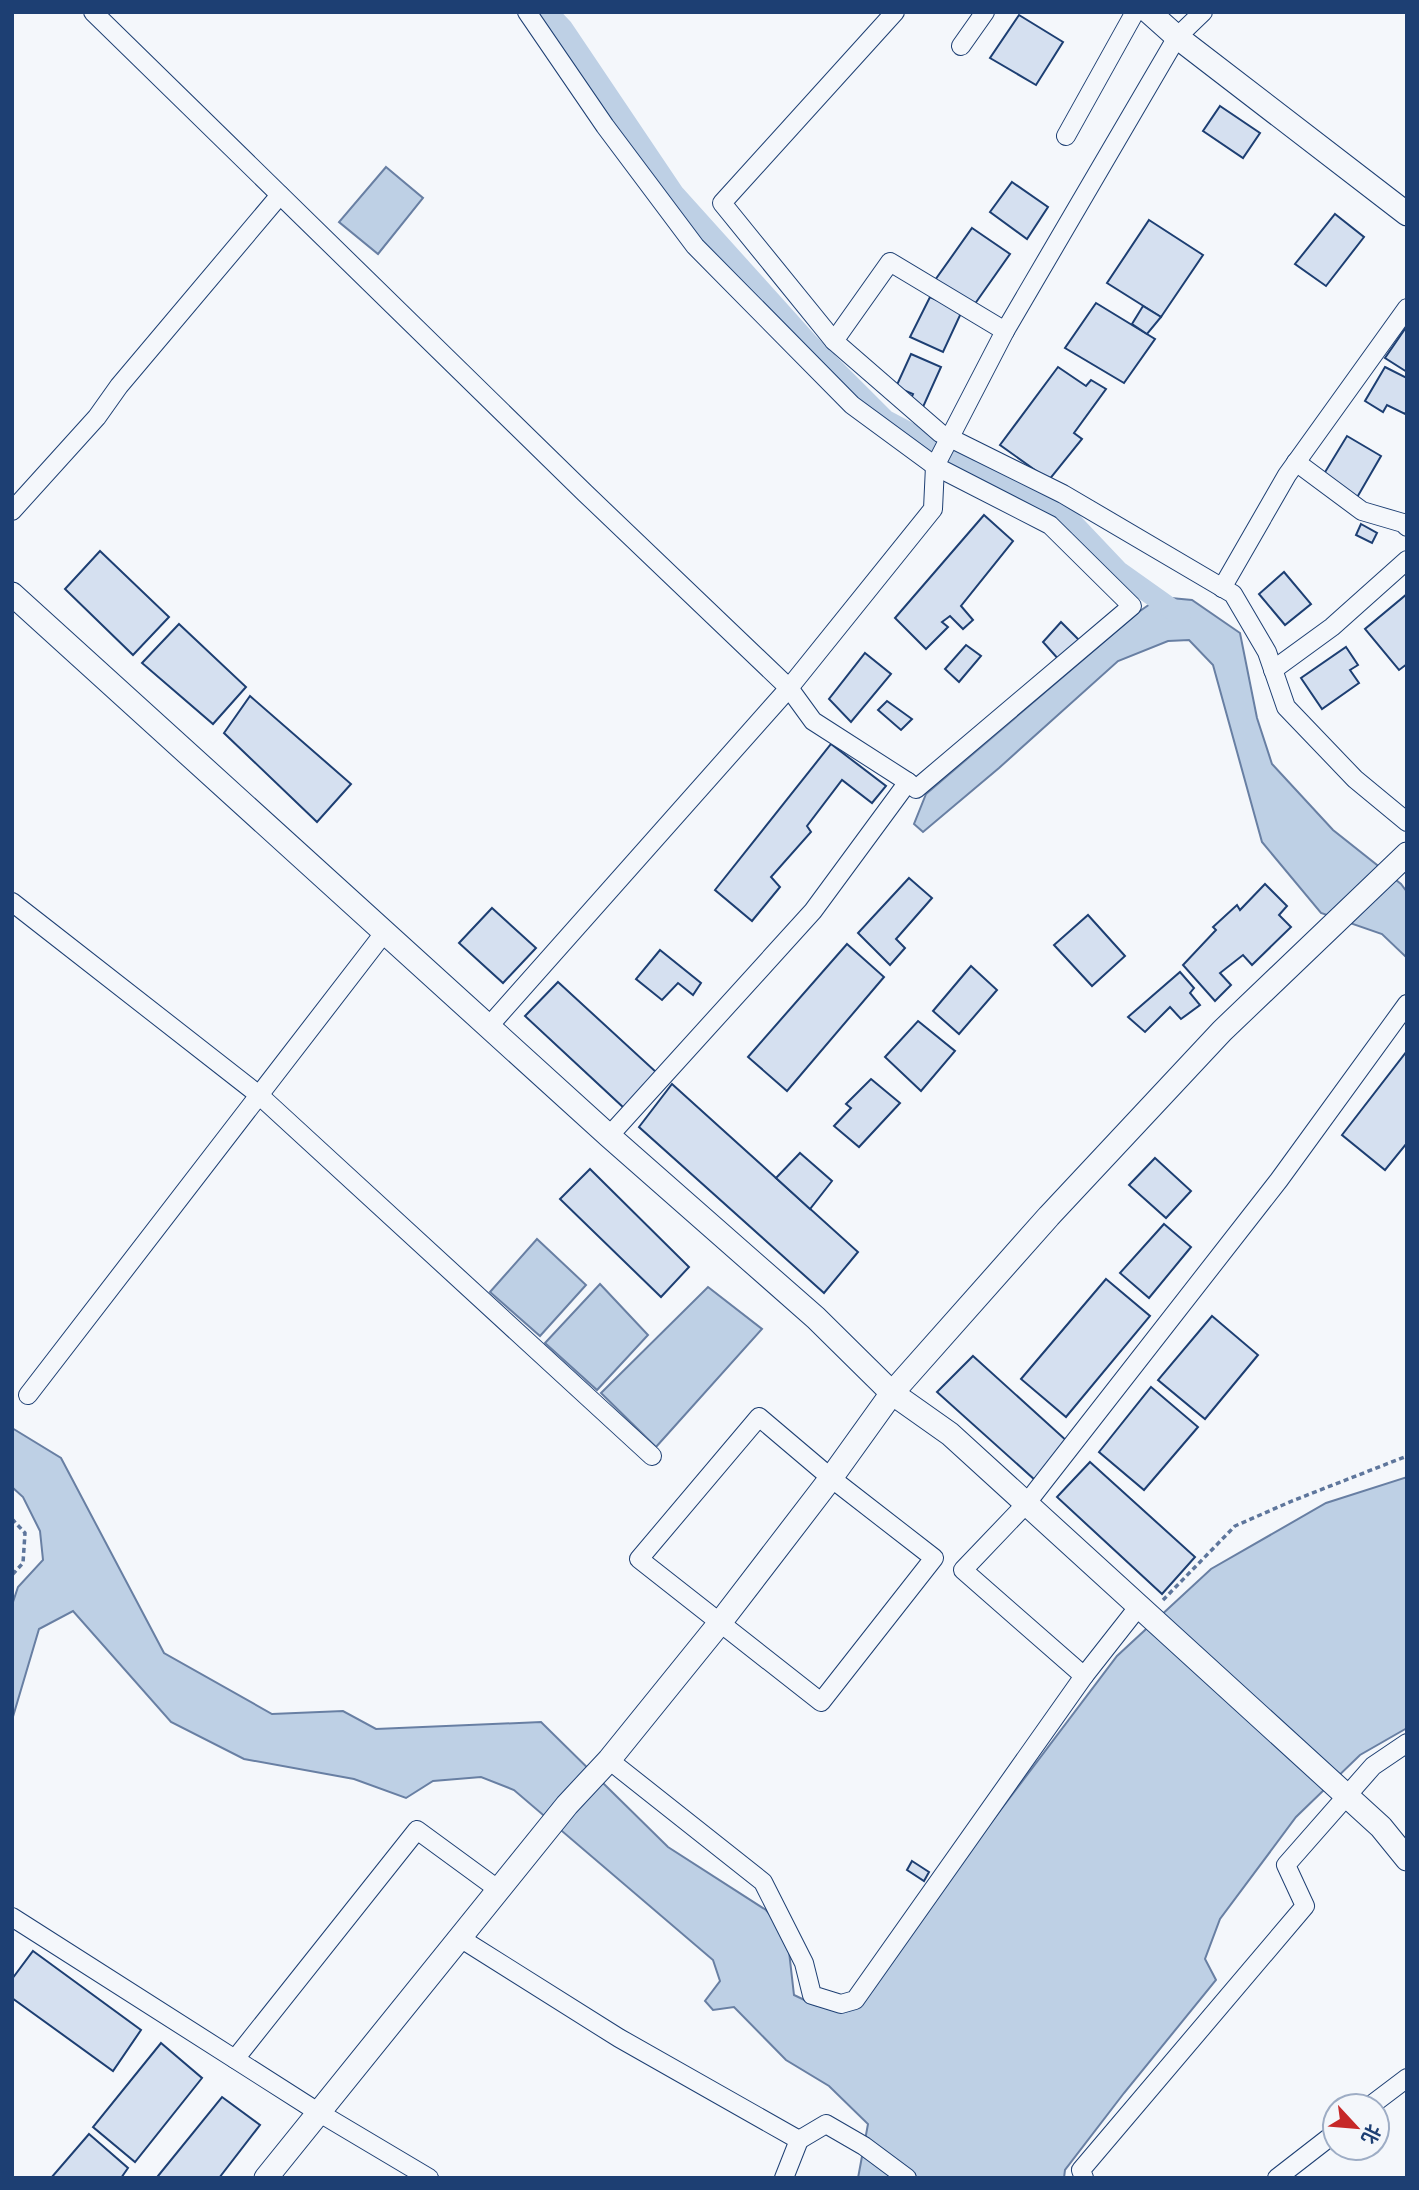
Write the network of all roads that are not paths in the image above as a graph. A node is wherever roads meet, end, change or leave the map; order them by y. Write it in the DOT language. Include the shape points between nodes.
graph roads {
  1 [pos="93,12"];
  2 [pos="527,12"];
  3 [pos="895,12"];
  4 [pos="985,12"];
  5 [pos="1135,12"];
  6 [pos="1149,12"];
  7 [pos="1203,12"];
  8 [pos="1177,37"];
  9 [pos="961,46"];
  10 [pos="1066,136"];
  11 [pos="280,195"];
  12 [pos="1407,214"];
  13 [pos="1407,308"];
  14 [pos="1005,331"];
  15 [pos="834,341"];
  16 [pos="951,437"];
  17 [pos="1296,462"];
  18 [pos="935,466"];
  19 [pos="12,511"];
  20 [pos="1404,519"];
  21 [pos="1407,560"];
  22 [pos="1222,588"];
  23 [pos="12,594"];
  24 [pos="1273,670"];
  25 [pos="789,688"];
  26 [pos="908,782"];
  27 [pos="1407,822"];
  28 [pos="1407,854"];
  29 [pos="12,902"];
  30 [pos="384,933"];
  31 [pos="1407,1004"];
  32 [pos="489,1026"];
  33 [pos="259,1095"];
  34 [pos="609,1136"];
  35 [pos="892,1393"];
  36 [pos="28,1395"];
  37 [pos="652,1456"];
  38 [pos="831,1478"];
  39 [pos="1026,1504"];
  40 [pos="934,1558"];
  41 [pos="963,1570"];
  42 [pos="1144,1611"];
  43 [pos="719,1623"];
  44 [pos="1084,1676"];
  45 [pos="1407,1743"];
  46 [pos="609,1760"];
  47 [pos="1347,1796"];
  48 [pos="1407,1858"];
  49 [pos="499,1889"];
  50 [pos="12,1917"];
  51 [pos="460,1938"];
  52 [pos="235,2059"];
  53 [pos="1407,2078"];
  54 [pos="1388,2092"];
  55 [pos="318,2112"];
  56 [pos="799,2140"];
  57 [pos="1321,2144"];
  58 [pos="266,2178"];
  59 [pos="429,2178"];
  60 [pos="784,2178"];
  61 [pos="907,2178"];
  62 [pos="1084,2178"];
  63 [pos="1277,2178"];
  1 -- 11 [label="street"];
  2 -- 18 [label="street" via="695,246 852,405"];
  3 -- 15 [label="street" via="722,203"];
  4 -- 9 [label="street"];
  5 -- 10 [label="street"];
  6 -- 8 [label="street"];
  7 -- 8 [label="street"];
  8 -- 12 [label="street"];
  8 -- 14 [label="street"];
  11 -- 19 [label="street" via="97,417"];
  11 -- 25 [label="street"];
  13 -- 17 [label="street"];
  14 -- 15 [label="street" via="890,262"];
  14 -- 16 [label="street"];
  15 -- 16 [label="street" via="940,433"];
  16 -- 18 [label="street"];
  16 -- 22 [label="street" via="1063,494"];
  17 -- 20 [label="street" via="1362,511"];
  17 -- 22 [label="street"];
  18 -- 25 [label="street" via="933,509"];
  18 -- 26 [label="street" via="1050,525 1132,606 916,789"];
  21 -- 24 [label="street" via="1332,627"];
  22 -- 24 [label="street" via="1233,594"];
  23 -- 30 [label="street"];
  24 -- 27 [label="street" via="1286,707 1355,779"];
  25 -- 26 [label="street" via="813,721"];
  25 -- 32 [label="street"];
  26 -- 34 [label="street" via="813,911"];
  28 -- 35 [label="street" via="1222,1031"];
  29 -- 33 [label="street"];
  30 -- 32 [label="street"];
  30 -- 33 [label="street"];
  31 -- 39 [label="street" via="1279,1180"];
  32 -- 34 [label="street"];
  33 -- 36 [label="street"];
  33 -- 37 [label="street"];
  34 -- 35 [label="street" via="816,1318"];
  35 -- 38 [label="street"];
  35 -- 39 [label="street" via="950,1434"];
  38 -- 40 [label="street"];
  38 -- 43 [label="street"];
  38 -- 43 [label="street" via="759,1418 639,1559"];
  39 -- 41 [label="street"];
  39 -- 42 [label="street"];
  40 -- 41 [label="street"];
  40 -- 43 [label="street" via="821,1702"];
  41 -- 44 [label="street"];
  42 -- 44 [label="street"];
  42 -- 47 [label="street"];
  43 -- 46 [label="street"];
  44 -- 46 [label="street" via="855,2000 841,2004 812,1995 804,1963 763,1882"];
  45 -- 47 [label="street" via="1373,1766"];
  46 -- 49 [label="street"];
  47 -- 48 [label="street"];
  47 -- 62 [label="street" via="1286,1865 1305,1906 1081,2170"];
  49 -- 51 [label="street"];
  49 -- 52 [label="street" via="417,1830"];
  50 -- 52 [label="street"];
  51 -- 55 [label="street"];
  51 -- 56 [label="street" via="619,2038"];
  52 -- 55 [label="street"];
  53 -- 54 [label="street"];
  55 -- 58 [label="street"];
  55 -- 59 [label="street"];
  56 -- 60 [label="street"];
  56 -- 61 [label="street" via="826,2124"];
  57 -- 63 [label="street"];
}
